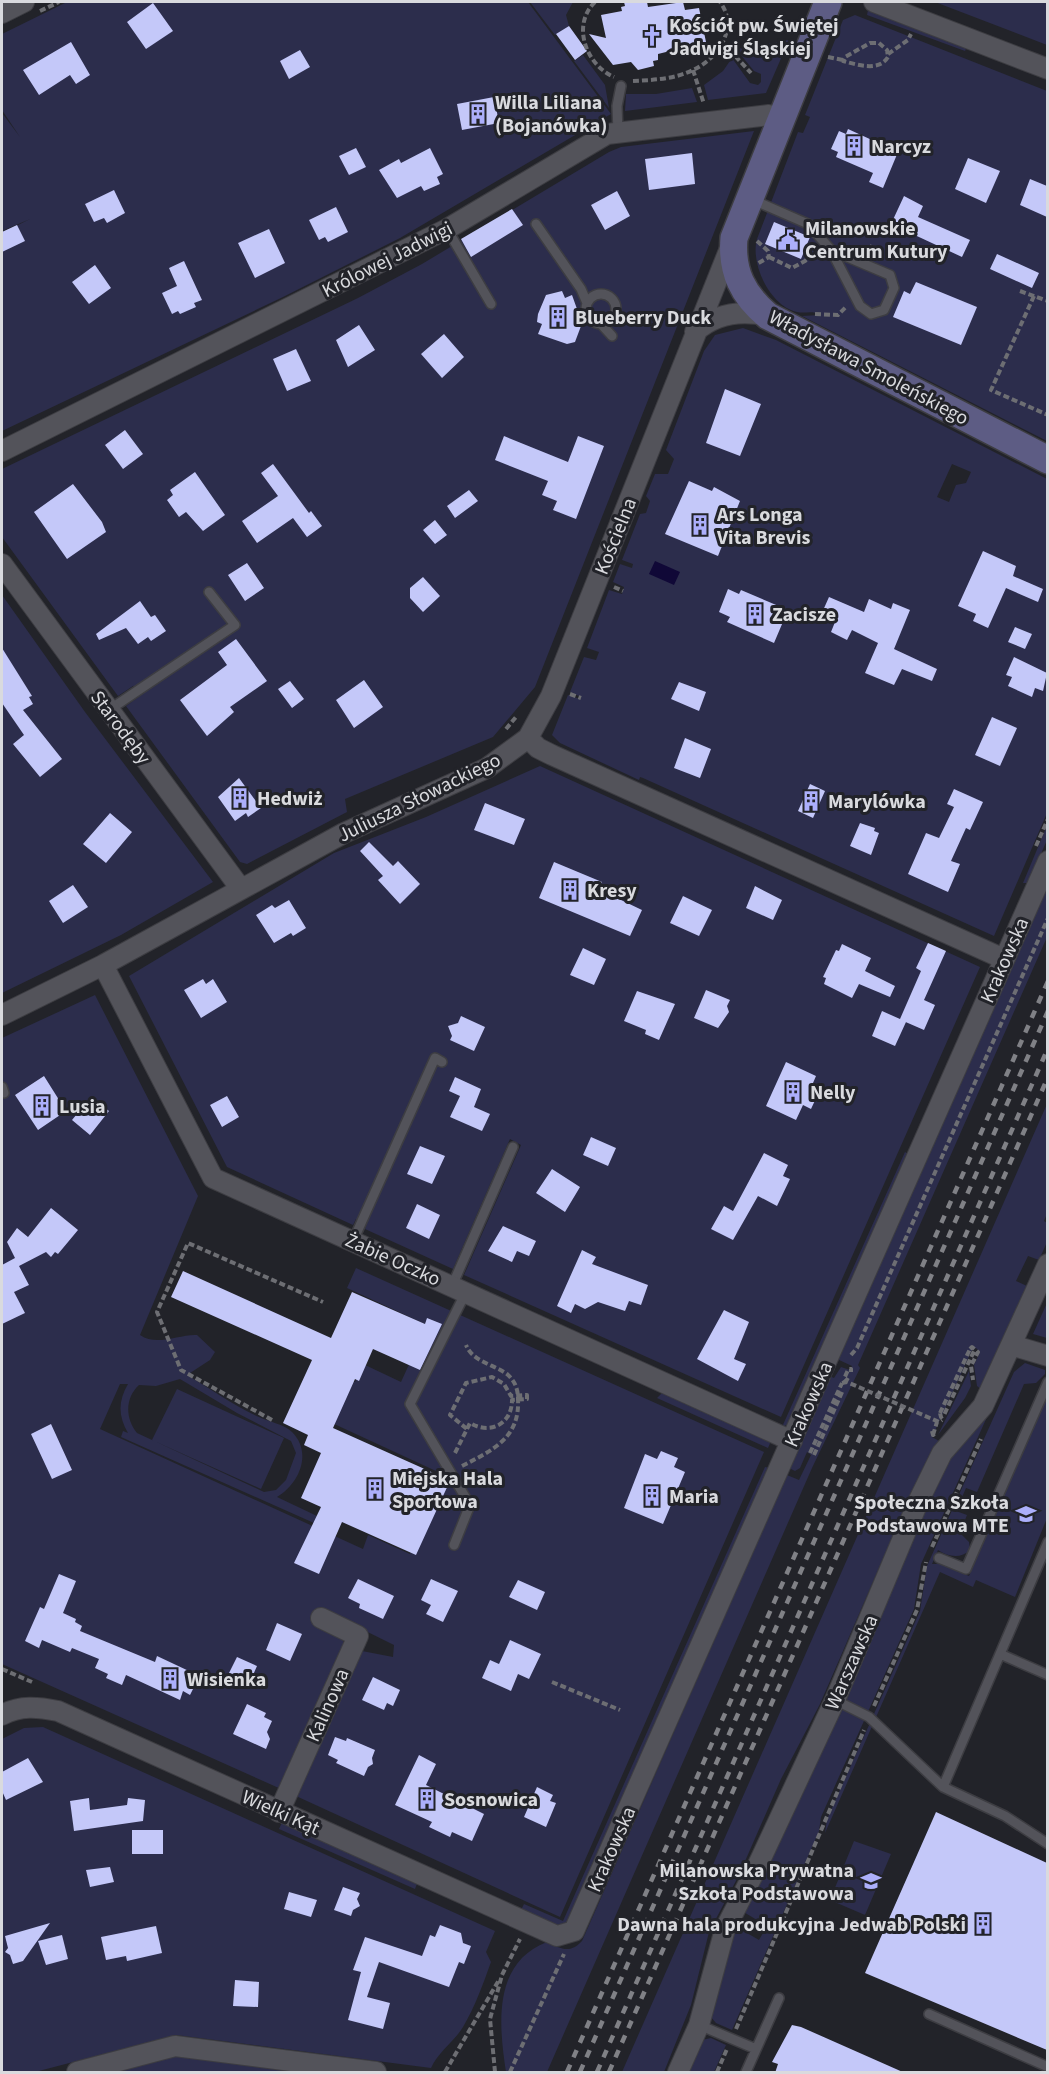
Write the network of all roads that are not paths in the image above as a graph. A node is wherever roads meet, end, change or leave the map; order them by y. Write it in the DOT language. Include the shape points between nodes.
graph roads {
  1 [pos="24,2"];
  2 [pos="828,2"];
  3 [pos="874,2"];
  4 [pos="2,13"];
  5 [pos="1047,69"];
  6 [pos="621,81"];
  7 [pos="783,119"];
  8 [pos="618,132"];
  9 [pos="751,199"];
  10 [pos="536,224"];
  11 [pos="447,230"];
  12 [pos="828,246"];
  13 [pos="745,247"];
  14 [pos="587,303"];
  15 [pos="491,304"];
  16 [pos="768,316"];
  17 [pos="601,324"];
  18 [pos="695,332"];
  19 [pos="612,336"];
  20 [pos="2,452"];
  21 [pos="1047,460"];
  22 [pos="2,564"];
  23 [pos="209,592"];
  24 [pos="108,710"];
  25 [pos="528,738"];
  26 [pos="1040,857"];
  27 [pos="241,889"];
  28 [pos="1005,959"];
  29 [pos="103,965"];
  30 [pos="2,1014"];
  31 [pos="442,1062"];
  32 [pos="513,1147"];
  33 [pos="353,1241"];
  34 [pos="1047,1264"];
  35 [pos="459,1289"];
  36 [pos="1011,1345"];
  37 [pos="1047,1356"];
  38 [pos="1047,1382"];
  39 [pos="792,1441"];
  40 [pos="1047,1542"];
  41 [pos="454,1545"];
  42 [pos="939,1558"];
  43 [pos="321,1617"];
  44 [pos="1000,1654"];
  45 [pos="1047,1675"];
  46 [pos="835,1700"];
  47 [pos="5,1708"];
  48 [pos="943,1787"];
  49 [pos="279,1812"];
  50 [pos="1047,1845"];
  51 [pos="566,1934"];
  52 [pos="779,1998"];
  53 [pos="929,2014"];
  54 [pos="699,2025"];
  55 [pos="756,2049"];
  56 [pos="1047,2067"];
  57 [pos="76,2073"];
  58 [pos="376,2073"];
  59 [pos="678,2073"];
  60 [pos="746,2073"];
  1 -- 4 [label="street"];
  2 -- 7 [label="street, Kościelna"];
  3 -- 5 [label="street"];
  6 -- 8 [label="lane"];
  7 -- 8 [label="street, Królowej Jadwigi" via="769,115"];
  7 -- 9 [label="street, Kościelna"];
  8 -- 11 [label="street, Królowej Jadwigi"];
  9 -- 12 [label="lane" via="808,224"];
  9 -- 13 [label="street, Kościelna"];
  10 -- 14 [label="lane"];
  11 -- 15 [label="lane"];
  11 -- 20 [label="street, Królowej Jadwigi"];
  12 -- 12 [label="lane" via="890,275 894,288 884,310 871,314 860,306"];
  13 -- 16 [label="street, Władysława Smoleńskiego" via="733,254 738,280 748,297"];
  13 -- 18 [label="street, Kościelna"];
  14 -- 17 [label="lane" via="590,318"];
  14 -- 17 [label="lane" via="602,294 615,302 614,317"];
  16 -- 18 [label="street" via="724,315 708,320"];
  16 -- 21 [label="street, Władysława Smoleńskiego"];
  17 -- 19 [label="lane"];
  18 -- 25 [label="street, Kościelna" via="551,696"];
  22 -- 24 [label="street, Starodęby"];
  23 -- 24 [label="lane" via="235,625"];
  24 -- 27 [label="street, Starodęby"];
  25 -- 27 [label="street, Juliusza Słowackiego" via="488,768 344,833"];
  25 -- 28 [label="street" via="552,755"];
  26 -- 28 [label="street, Krakowska"];
  27 -- 29 [label="street, Juliusza Słowackiego"];
  28 -- 39 [label="street, Krakowska"];
  29 -- 30 [label="street, Juliusza Słowackiego"];
  29 -- 33 [label="street, Żabie Oczko" via="213,1178"];
  31 -- 33 [label="lane" via="435,1058"];
  32 -- 35 [label="lane"];
  33 -- 35 [label="street, Żabie Oczko"];
  34 -- 36 [label="street, Warszawska"];
  35 -- 39 [label="street, Żabie Oczko"];
  35 -- 41 [label="lane" via="410,1398 412,1409 470,1505"];
  36 -- 37 [label="street"];
  36 -- 46 [label="street, Warszawska" via="983,1406 942,1453"];
  38 -- 42 [label="lane" via="966,1569"];
  39 -- 51 [label="street, Krakowska"];
  40 -- 44 [label="lane"];
  43 -- 49 [label="street, Kalinowa" via="358,1636"];
  44 -- 45 [label="lane"];
  44 -- 48 [label="lane"];
  46 -- 48 [label="lane" via="869,1717"];
  46 -- 54 [label="street, Warszawska" via="725,1929"];
  47 -- 49 [label="street, Wielki Kąt" via="58,1711"];
  48 -- 50 [label="lane" via="1005,1816"];
  49 -- 51 [label="street, Wielki Kąt" via="528,1923"];
  52 -- 55 [label="lane"];
  53 -- 56 [label="lane"];
  54 -- 55 [label="lane"];
  54 -- 59 [label="street, Warszawska"];
  55 -- 60 [label="lane"];
  57 -- 58 [label="street" via="175,2046"];
}
